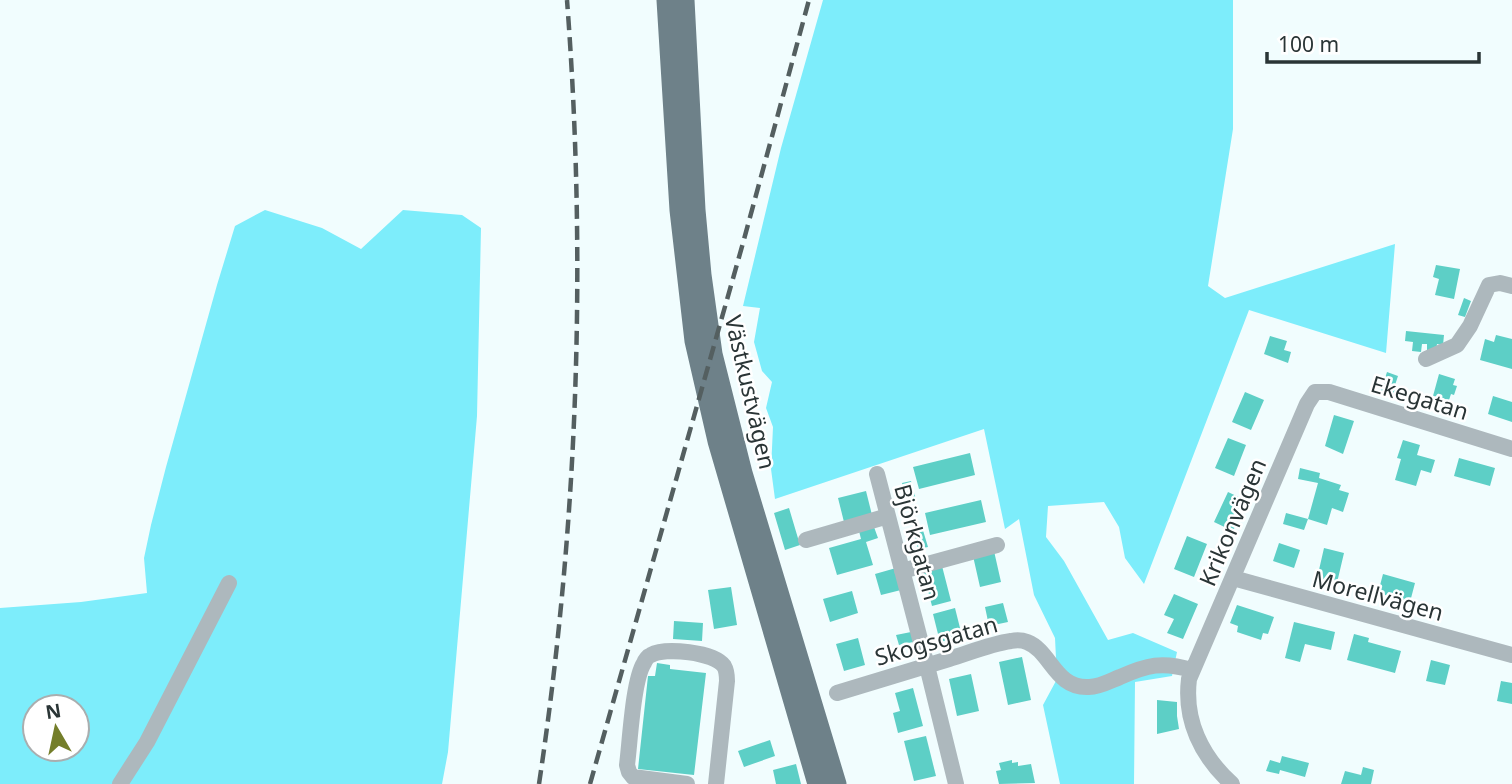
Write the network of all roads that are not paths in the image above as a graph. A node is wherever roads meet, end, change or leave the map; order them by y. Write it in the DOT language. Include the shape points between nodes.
graph roads {
  1 [pos="667,0"];
  2 [pos="684,0"];
  3 [pos="1512,286"];
  4 [pos="1426,359"];
  5 [pos="1315,392"];
  6 [pos="1512,449"];
  7 [pos="877,474"];
  8 [pos="888,516"];
  9 [pos="806,540"];
  10 [pos="997,545"];
  11 [pos="902,570"];
  12 [pos="1233,578"];
  13 [pos="229,583"];
  14 [pos="1512,655"];
  15 [pos="927,666"];
  16 [pos="1192,670"];
  17 [pos="837,693"];
  18 [pos="120,784"];
  19 [pos="687,784"];
  20 [pos="716,784"];
  21 [pos="818,784"];
  22 [pos="836,784"];
  23 [pos="956,784"];
  24 [pos="1232,784"];
  1 -- 21 [label="main road, Västkustvägen" via="680,210 695,341 718,441"];
  2 -- 22 [label="main road, Västkustvägen" via="695,210 712,354 741,473"];
  3 -- 4 [label="street" via="1489,285 1457,345"];
  5 -- 6 [label="street, Ekegatan" via="1329,392"];
  5 -- 12 [label="street, Krikonvägen"];
  7 -- 8 [label="street, Björkgatan"];
  8 -- 9 [label="street"];
  8 -- 11 [label="street, Björkgatan"];
  10 -- 11 [label="street"];
  11 -- 15 [label="street, Björkgatan"];
  12 -- 14 [label="street, Morellvägen"];
  12 -- 16 [label="street, Krikonvägen"];
  13 -- 18 [label="street" via="147,742"];
  15 -- 16 [label="street, Skogsgatan" via="1017,640 1036,647 1062,678 1087,688 1146,666 1168,664"];
  15 -- 17 [label="street, Skogsgatan"];
  15 -- 23 [label="street, Björkgatan"];
  16 -- 24 [label="street" via="1188,701 1194,729 1206,755"];
  19 -- 20 [label="street" via="633,776 627,765 640,669 659,652 710,656 726,668"];
}
